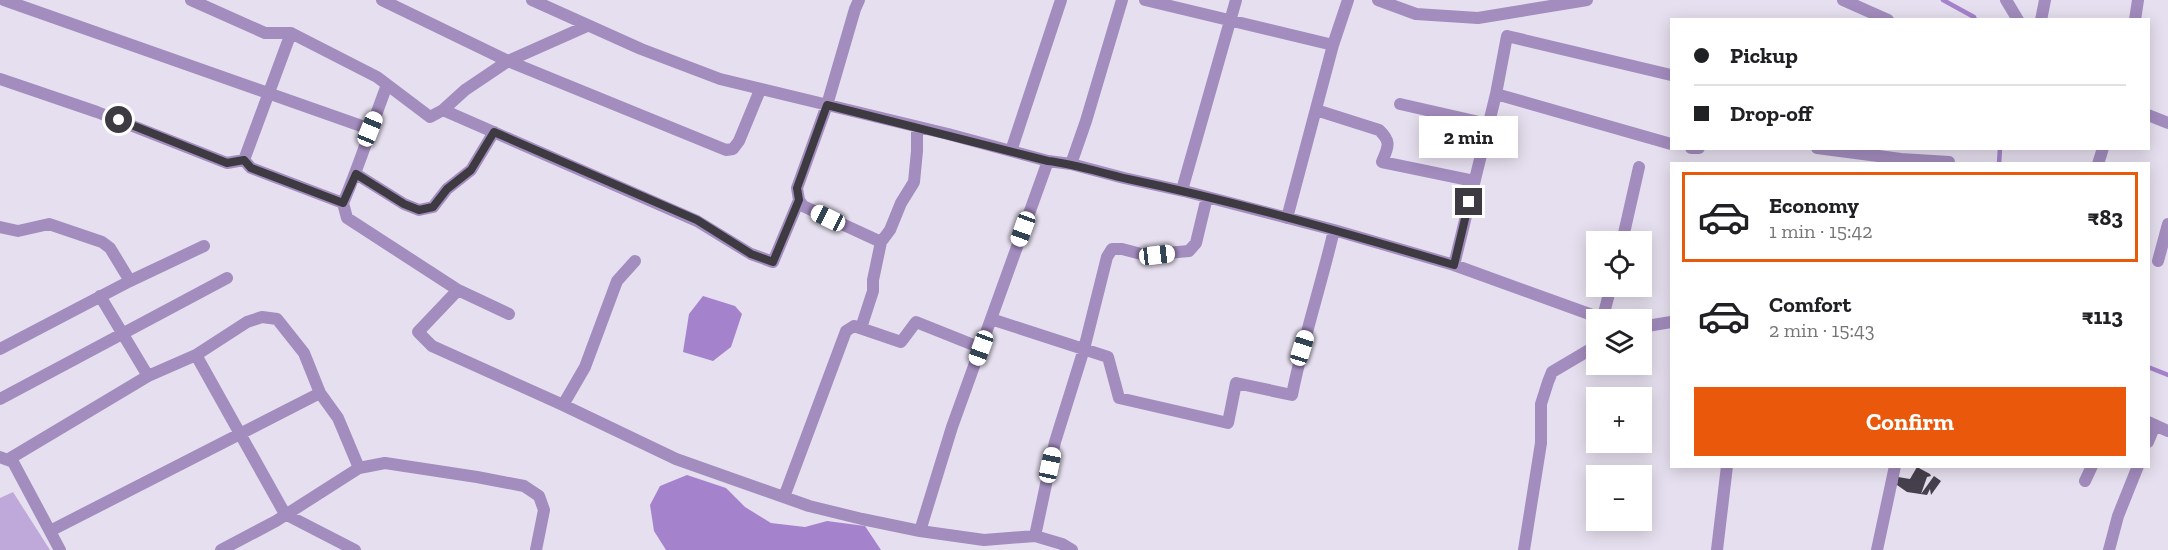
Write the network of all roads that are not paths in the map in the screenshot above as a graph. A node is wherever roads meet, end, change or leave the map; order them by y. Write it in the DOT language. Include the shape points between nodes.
graph roads {
  1 [pos="4,0"];
  2 [pos="191,0"];
  3 [pos="383,0"];
  4 [pos="532,0"];
  5 [pos="859,0"];
  6 [pos="1061,0"];
  7 [pos="1122,0"];
  8 [pos="1145,0"];
  9 [pos="1236,0"];
  10 [pos="1348,0"];
  11 [pos="1378,0"];
  12 [pos="1587,0"];
  13 [pos="1843,0"];
  14 [pos="2006,0"];
  15 [pos="2044,0"];
  16 [pos="2138,0"];
  17 [pos="1884,18"];
  18 [pos="2017,18"];
  19 [pos="2041,18"];
  20 [pos="2135,18"];
  21 [pos="1229,22"];
  22 [pos="587,26"];
  23 [pos="291,33"];
  24 [pos="1333,45"];
  25 [pos="508,61"];
  26 [pos="1670,75"];
  27 [pos="0,79"];
  28 [pos="387,86"];
  29 [pos="760,90"];
  30 [pos="269,93"];
  31 [pos="1496,94"];
  32 [pos="1400,104"];
  33 [pos="827,105"];
  34 [pos="443,110"];
  35 [pos="1316,110"];
  36 [pos="2150,116"];
  37 [pos="2168,123"];
  38 [pos="1488,124"];
  39 [pos="917,128"];
  40 [pos="370,129"];
  41 [pos="494,132"];
  42 [pos="1670,144"];
  43 [pos="1832,150"];
  44 [pos="1011,151"];
  45 [pos="244,160"];
  46 [pos="1048,161"];
  47 [pos="1937,162"];
  48 [pos="1071,164"];
  49 [pos="1639,167"];
  50 [pos="356,174"];
  51 [pos="1474,181"];
  52 [pos="1182,190"];
  53 [pos="1207,196"];
  54 [pos="799,200"];
  55 [pos="343,203"];
  56 [pos="1287,218"];
  57 [pos="2168,224"];
  58 [pos="0,227"];
  59 [pos="1334,230"];
  60 [pos="1624,231"];
  61 [pos="880,242"];
  62 [pos="204,246"];
  63 [pos="635,261"];
  64 [pos="2158,261"];
  65 [pos="1454,265"];
  66 [pos="227,278"];
  67 [pos="130,281"];
  68 [pos="458,290"];
  69 [pos="100,297"];
  70 [pos="1586,311"];
  71 [pos="509,314"];
  72 [pos="991,319"];
  73 [pos="1670,322"];
  74 [pos="1652,325"];
  75 [pos="861,328"];
  76 [pos="122,335"];
  77 [pos="981,348"];
  78 [pos="0,349"];
  79 [pos="1084,349"];
  80 [pos="1586,352"];
  81 [pos="196,355"];
  82 [pos="148,376"];
  83 [pos="320,393"];
  84 [pos="0,399"];
  85 [pos="563,405"];
  86 [pos="2152,423"];
  87 [pos="2168,431"];
  88 [pos="240,435"];
  89 [pos="4,458"];
  90 [pos="359,468"];
  91 [pos="1727,468"];
  92 [pos="1895,468"];
  93 [pos="2091,468"];
  94 [pos="2137,468"];
  95 [pos="2085,481"];
  96 [pos="784,497"];
  97 [pos="285,514"];
  98 [pos="50,531"];
  99 [pos="920,531"];
  100 [pos="1035,536"];
  101 [pos="60,550"];
  102 [pos="221,550"];
  103 [pos="355,550"];
  104 [pos="536,550"];
  105 [pos="1072,550"];
  106 [pos="1524,550"];
  107 [pos="1717,550"];
  108 [pos="1877,550"];
  109 [pos="2109,550"];
  1 -- 30 [label="street"];
  2 -- 23 [label="street" via="265,33"];
  3 -- 25 [label="street"];
  4 -- 22 [label="street"];
  5 -- 33 [label="street"];
  6 -- 44 [label="street"];
  7 -- 48 [label="street"];
  8 -- 21 [label="street"];
  9 -- 21 [label="street"];
  10 -- 24 [label="street"];
  11 -- 12 [label="street" via="1416,14 1478,18"];
  13 -- 17 [label="street"];
  14 -- 18 [label="street"];
  15 -- 19 [label="street"];
  16 -- 20 [label="street"];
  21 -- 24 [label="street"];
  21 -- 52 [label="street"];
  22 -- 25 [label="street"];
  22 -- 29 [label="street" via="720,80"];
  23 -- 28 [label="street" via="377,77"];
  23 -- 30 [label="street"];
  24 -- 35 [label="street"];
  25 -- 29 [label="street" via="726,150 733,149 739,141"];
  25 -- 34 [label="street"];
  26 -- 31 [label="street" via="1507,36"];
  27 -- 45 [label="street" via="227,163"];
  28 -- 34 [label="street" via="430,117"];
  28 -- 40 [label="street"];
  29 -- 33 [label="street"];
  30 -- 40 [label="street"];
  30 -- 45 [label="street"];
  31 -- 38 [label="street"];
  31 -- 42 [label="street"];
  32 -- 38 [label="street"];
  33 -- 39 [label="street"];
  33 -- 54 [label="street" via="797,188"];
  34 -- 41 [label="street"];
  35 -- 51 [label="street" via="1379,130 1387,137 1388,147 1382,162"];
  35 -- 56 [label="street"];
  36 -- 37 [label="street"];
  38 -- 51 [label="street"];
  39 -- 44 [label="street"];
  39 -- 61 [label="street" via="914,182"];
  40 -- 50 [label="street"];
  41 -- 50 [label="street" via="471,170 447,189 433,207 419,210 404,204"];
  41 -- 54 [label="street" via="697,220 751,254 773,262"];
  43 -- 47 [label="street"];
  44 -- 46 [label="street"];
  45 -- 55 [label="street" via="251,168"];
  46 -- 48 [label="street"];
  46 -- 72 [label="street"];
  48 -- 52 [label="street"];
  49 -- 60 [label="street"];
  50 -- 55 [label="street"];
  51 -- 65 [label="street"];
  52 -- 53 [label="street"];
  53 -- 56 [label="street"];
  53 -- 79 [label="street" via="1196,243 1189,251 1144,255 1112,249"];
  54 -- 61 [label="street" via="803,206"];
  55 -- 68 [label="street" via="347,218"];
  56 -- 59 [label="street"];
  57 -- 64 [label="street"];
  58 -- 67 [label="street" via="18,231 49,224 102,242"];
  59 -- 65 [label="street"];
  59 -- 79 [label="street" via="1292,395 1236,383 1228,423 1119,399 1108,357"];
  61 -- 75 [label="street" via="873,291"];
  62 -- 67 [label="street"];
  63 -- 85 [label="street" via="617,281 585,367"];
  65 -- 70 [label="street"];
  66 -- 76 [label="street"];
  67 -- 69 [label="street"];
  68 -- 71 [label="street"];
  68 -- 85 [label="street" via="418,332 432,346"];
  69 -- 76 [label="street"];
  69 -- 78 [label="street"];
  72 -- 77 [label="street"];
  72 -- 79 [label="street"];
  73 -- 74 [label="street"];
  75 -- 77 [label="street" via="901,342 916,322"];
  75 -- 96 [label="street" via="854,326 846,331"];
  76 -- 82 [label="street"];
  76 -- 84 [label="street"];
  77 -- 99 [label="street"];
  79 -- 100 [label="street" via="1055,442"];
  80 -- 106 [label="street" via="1552,372 1541,407 1541,443"];
  81 -- 82 [label="street"];
  81 -- 83 [label="street" via="247,322 262,317 277,319 304,352"];
  81 -- 88 [label="street"];
  82 -- 89 [label="street"];
  83 -- 88 [label="street"];
  83 -- 90 [label="street" via="338,418"];
  85 -- 96 [label="street" via="676,459"];
  86 -- 87 [label="street"];
  88 -- 97 [label="street"];
  88 -- 98 [label="street"];
  89 -- 98 [label="street" via="13,462"];
  90 -- 97 [label="street"];
  90 -- 104 [label="street" via="385,463 524,486 539,496 544,510"];
  91 -- 107 [label="street"];
  92 -- 108 [label="street"];
  93 -- 95 [label="street"];
  94 -- 109 [label="street"];
  96 -- 99 [label="street"];
  97 -- 102 [label="street"];
  97 -- 103 [label="street"];
  98 -- 101 [label="street"];
  99 -- 100 [label="street" via="984,540"];
  100 -- 105 [label="street"];
}
